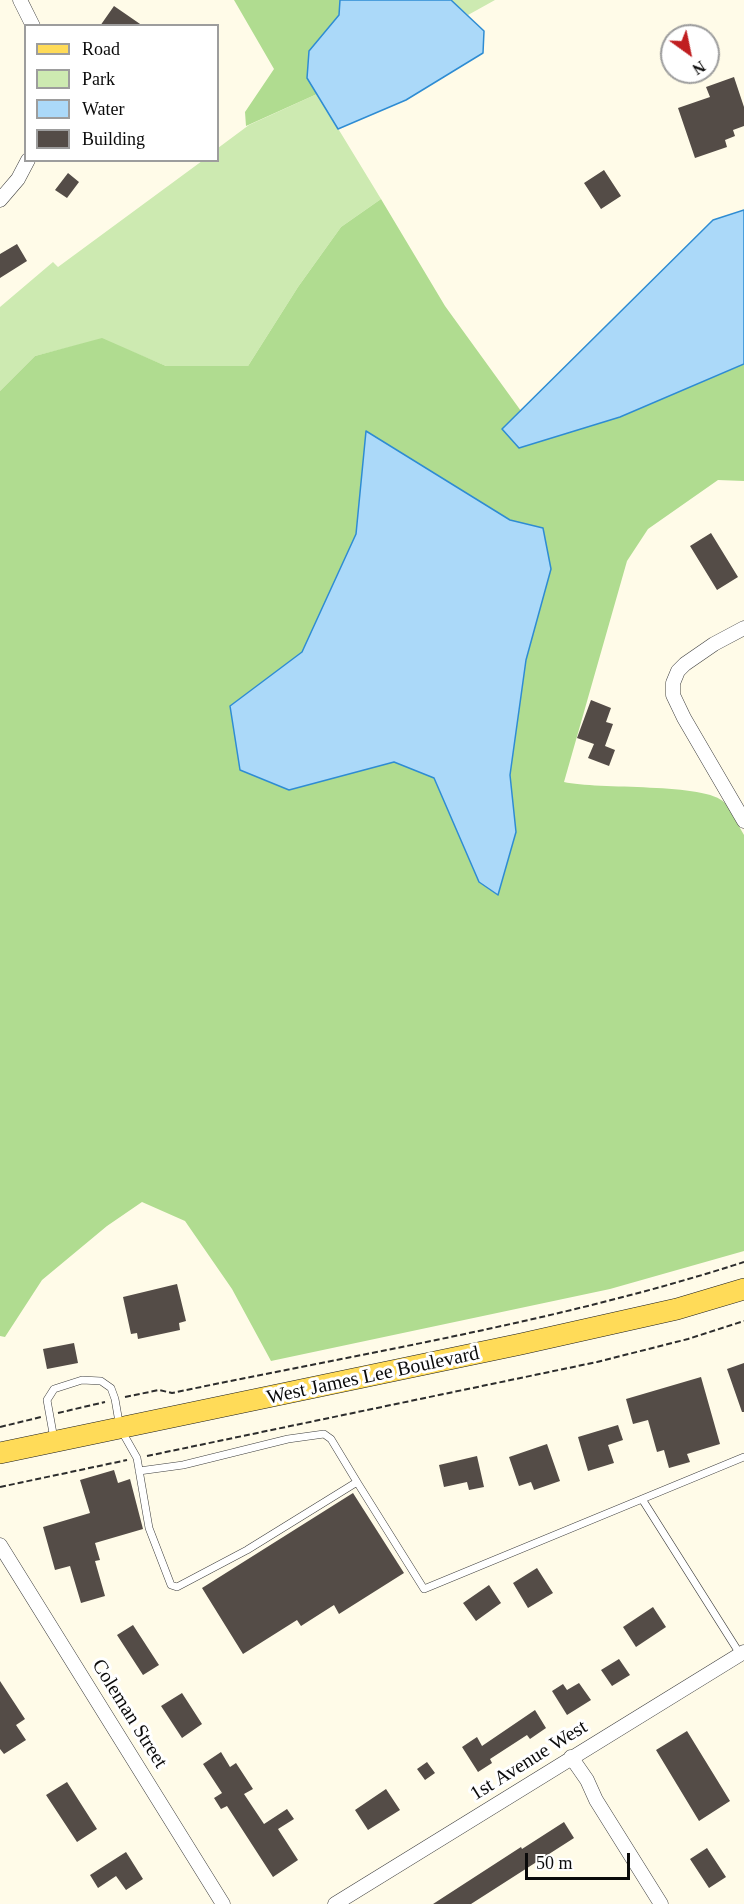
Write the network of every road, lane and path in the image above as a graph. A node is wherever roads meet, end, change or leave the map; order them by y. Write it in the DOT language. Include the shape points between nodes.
graph roads {
  1 [pos="20,0"];
  2 [pos="32,24"];
  3 [pos="27,162"];
  4 [pos="0,200"];
  5 [pos="744,628"];
  6 [pos="744,821"];
  7 [pos="744,1262"];
  8 [pos="744,1289"];
  9 [pos="744,1321"];
  10 [pos="115,1399"];
  11 [pos="49,1415"];
  12 [pos="0,1427"];
  13 [pos="120,1428"];
  14 [pos="55,1442"];
  15 [pos="0,1453"];
  16 [pos="744,1457"];
  17 [pos="137,1458"];
  18 [pos="139,1471"];
  19 [pos="357,1482"];
  20 [pos="0,1487"];
  21 [pos="642,1499"];
  22 [pos="0,1545"];
  23 [pos="743,1655"];
  24 [pos="571,1757"];
  25 [pos="224,1904"];
  26 [pos="335,1904"];
  27 [pos="661,1904"];
  1 -- 2 [label="street"];
  3 -- 4 [label="street"];
  5 -- 6 [label="street" via="685,664 673,683 673,695 684,718"];
  7 -- 10 [label="path" via="528,1320 172,1393 159,1390"];
  8 -- 13 [label="main road, West James Lee Boulevard" via="543,1340"];
  9 -- 17 [label="path" via="597,1362"];
  10 -- 11 [label="path"];
  10 -- 11 [label="lane" via="111,1388 101,1381 70,1382 54,1389 47,1400"];
  10 -- 13 [label="lane"];
  11 -- 12 [label="path"];
  11 -- 14 [label="lane"];
  13 -- 14 [label="main road, West James Lee Boulevard"];
  13 -- 17 [label="lane"];
  14 -- 15 [label="main road, West James Lee Boulevard"];
  16 -- 21 [label="lane"];
  17 -- 18 [label="lane"];
  17 -- 20 [label="path"];
  18 -- 19 [label="lane" via="324,1434"];
  18 -- 19 [label="lane" via="149,1528 171,1585 177,1587 247,1550"];
  19 -- 21 [label="lane" via="424,1589"];
  21 -- 23 [label="lane"];
  22 -- 25 [label="street, Coleman Street"];
  23 -- 24 [label="street, 1st Avenue West"];
  24 -- 26 [label="street, 1st Avenue West"];
  24 -- 27 [label="street"];
}
